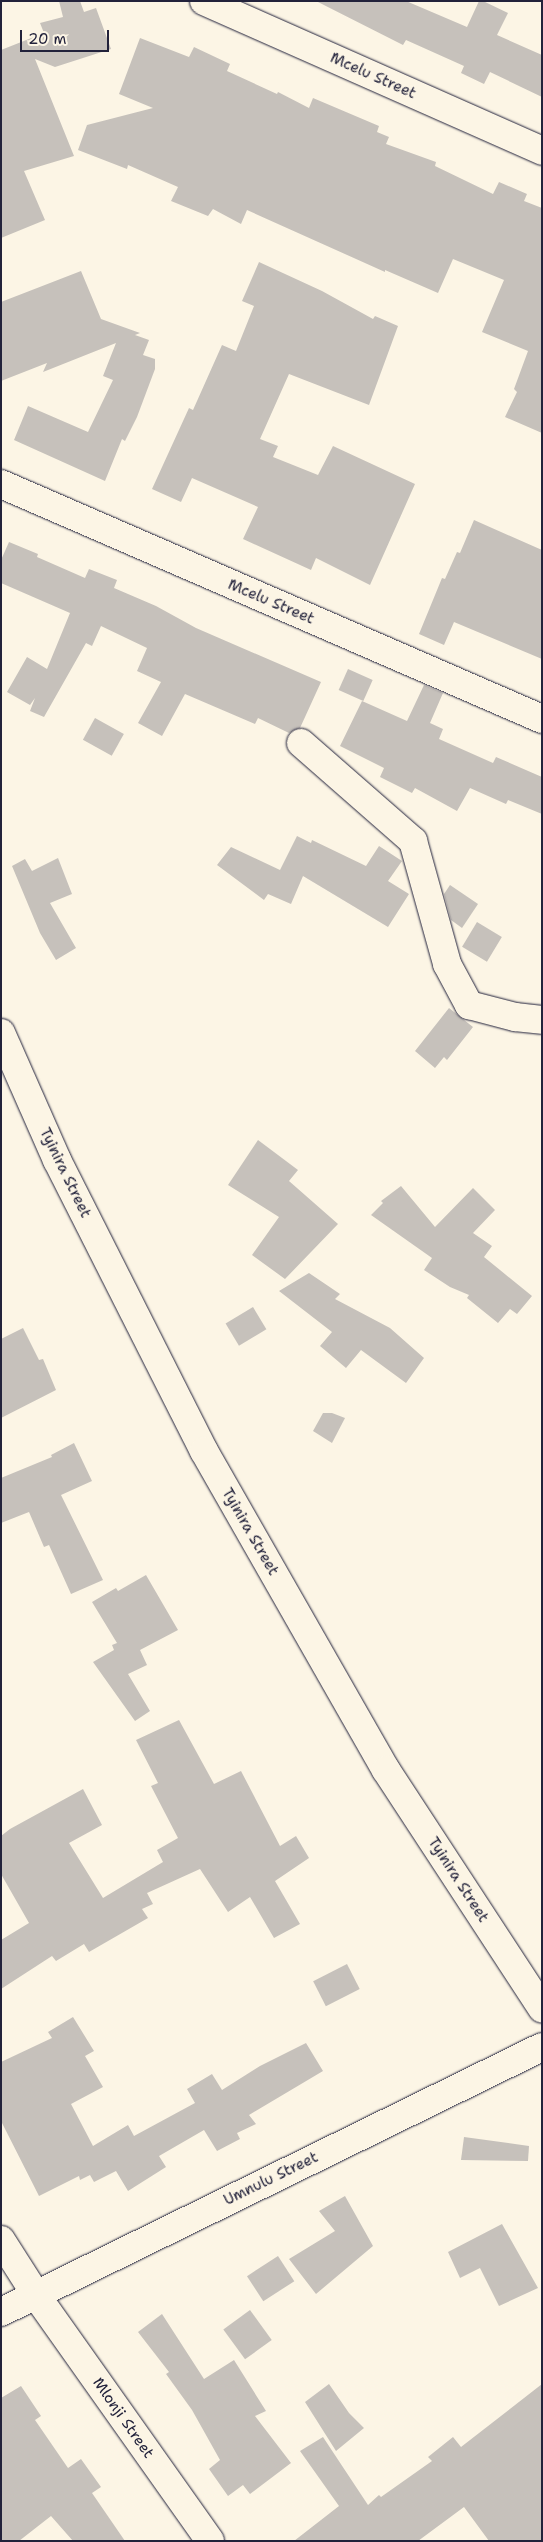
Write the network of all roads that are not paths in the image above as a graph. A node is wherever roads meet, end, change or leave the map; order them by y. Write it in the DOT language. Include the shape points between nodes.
graph roads {
  1 [pos="204,1"];
  2 [pos="542,151"];
  3 [pos="1,484"];
  4 [pos="542,719"];
  5 [pos="301,743"];
  6 [pos="542,1020"];
  7 [pos="1,1033"];
  8 [pos="542,2008"];
  9 [pos="542,2047"];
  10 [pos="1,2240"];
  11 [pos="36,2295"];
  12 [pos="1,2312"];
  13 [pos="210,2541"];
  1 -- 2 [label="street, Mcelu Street"];
  3 -- 4 [label="street, Mcelu Street"];
  5 -- 6 [label="street" via="412,841 447,964 469,1005"];
  7 -- 8 [label="street, Tyinira Street" via="57,1160 204,1451 386,1770"];
  9 -- 11 [label="street, Umnulu Street"];
  10 -- 11 [label="street, Mlonji Street"];
  11 -- 12 [label="street, Umnulu Street"];
  11 -- 13 [label="street, Mlonji Street"];
}
